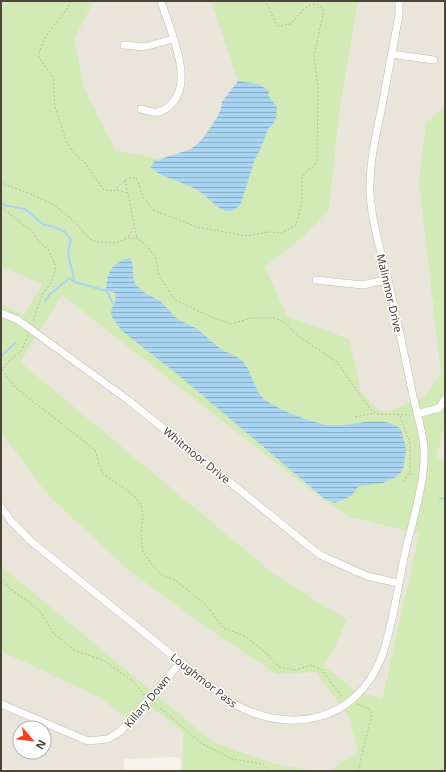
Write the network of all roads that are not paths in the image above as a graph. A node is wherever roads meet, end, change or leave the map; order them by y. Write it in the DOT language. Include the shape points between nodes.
graph roads {
  1 [pos="161,1"];
  2 [pos="399,1"];
  3 [pos="173,39"];
  4 [pos="124,45"];
  5 [pos="392,54"];
  6 [pos="434,60"];
  7 [pos="141,109"];
  8 [pos="316,280"];
  9 [pos="388,280"];
  10 [pos="1,314"];
  11 [pos="445,399"];
  12 [pos="417,414"];
  13 [pos="1,507"];
  14 [pos="398,583"];
  15 [pos="181,662"];
  16 [pos="1,704"];
  1 -- 3 [label="street"];
  2 -- 5 [label="street, Malinmor Drive"];
  3 -- 4 [label="street" via="144,47"];
  3 -- 7 [label="street" via="181,65 182,83 178,96 170,107 157,112"];
  5 -- 6 [label="street"];
  5 -- 9 [label="street, Malinmor Drive" via="370,167 370,196 375,230"];
  8 -- 9 [label="street" via="363,285"];
  9 -- 12 [label="street, Malinmor Drive"];
  10 -- 14 [label="street, Whitmoor Drive" via="18,320 128,400 320,555 368,576"];
  11 -- 12 [label="street" via="439,408"];
  12 -- 14 [label="street, Malinmor Drive" via="424,450 422,472"];
  13 -- 15 [label="street, Loughmor Pass" via="11,521 37,546"];
  14 -- 15 [label="street, Loughmor Pass" via="381,658 361,690 337,709 315,719 277,720 252,714 228,701"];
  15 -- 16 [label="street, Killary Down" via="122,731 97,742 88,741"];
}
